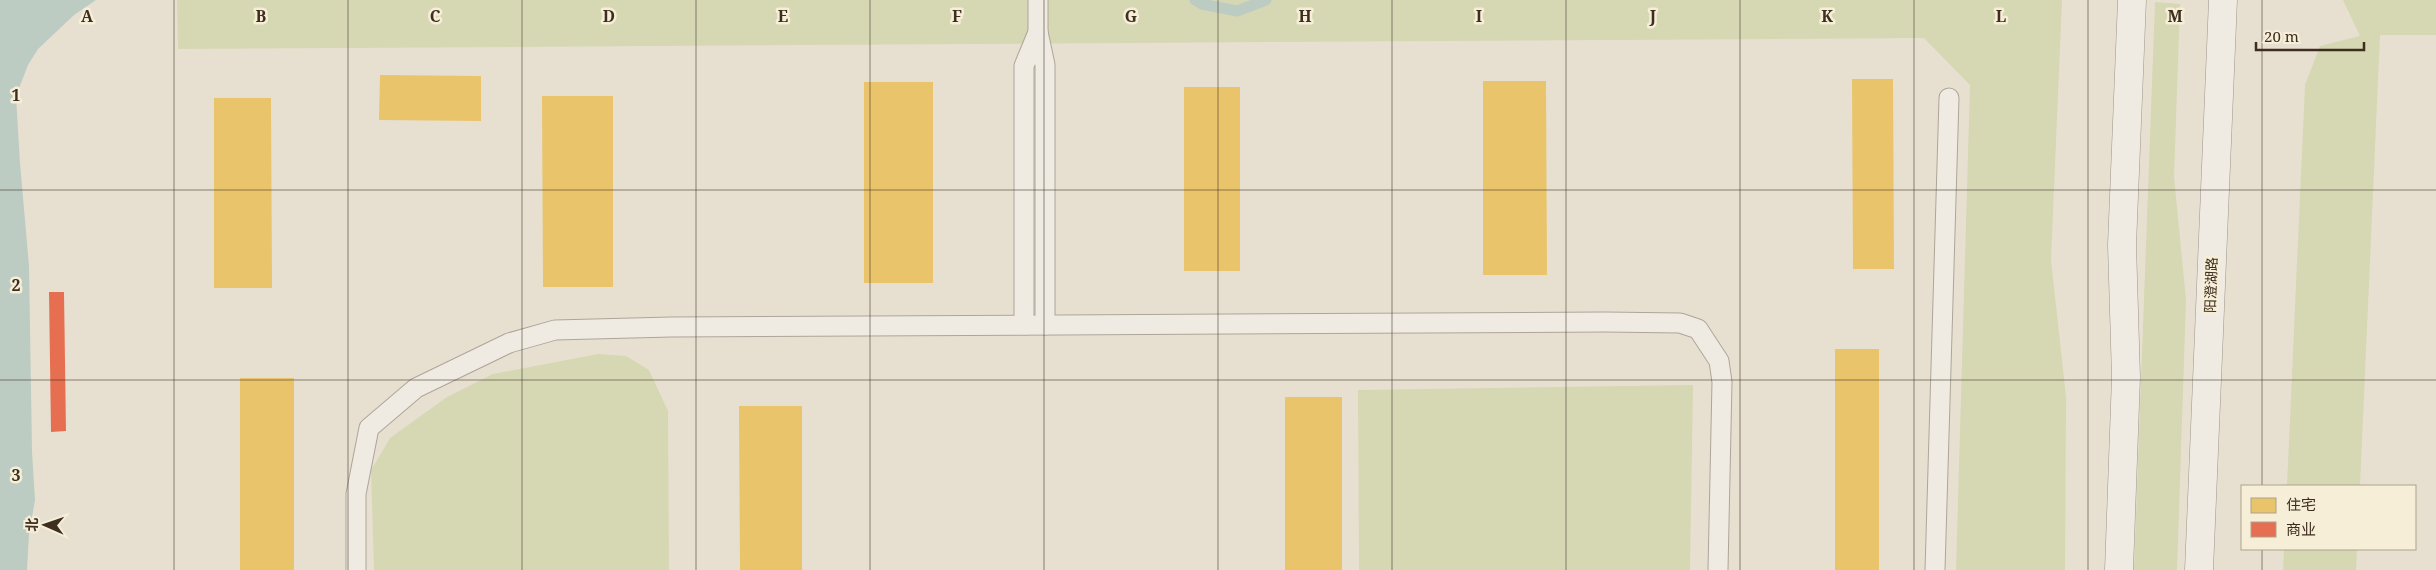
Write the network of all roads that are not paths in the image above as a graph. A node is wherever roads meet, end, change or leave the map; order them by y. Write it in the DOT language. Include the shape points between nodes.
graph roads {
  1 [pos="1038,0"];
  2 [pos="2132,0"];
  3 [pos="2223,0"];
  4 [pos="1038,32"];
  5 [pos="1948,98"];
  6 [pos="1024,325"];
  7 [pos="1045,325"];
  8 [pos="356,570"];
  9 [pos="1718,570"];
  10 [pos="1934,570"];
  11 [pos="2119,570"];
  12 [pos="2198,570"];
  1 -- 4 [label="lane"];
  2 -- 11 [label="main road" via="2122,245 2126,377"];
  3 -- 12 [label="main road, 阳澄湖路"];
  4 -- 6 [label="lane" via="1024,66"];
  4 -- 7 [label="lane" via="1045,65"];
  5 -- 10 [label="lane"];
  6 -- 7 [label="lane"];
  6 -- 8 [label="lane" via="609,328 555,330 509,343 416,388 369,428 356,494"];
  7 -- 9 [label="lane" via="1604,322 1680,323 1698,329 1719,361 1722,382"];
}
